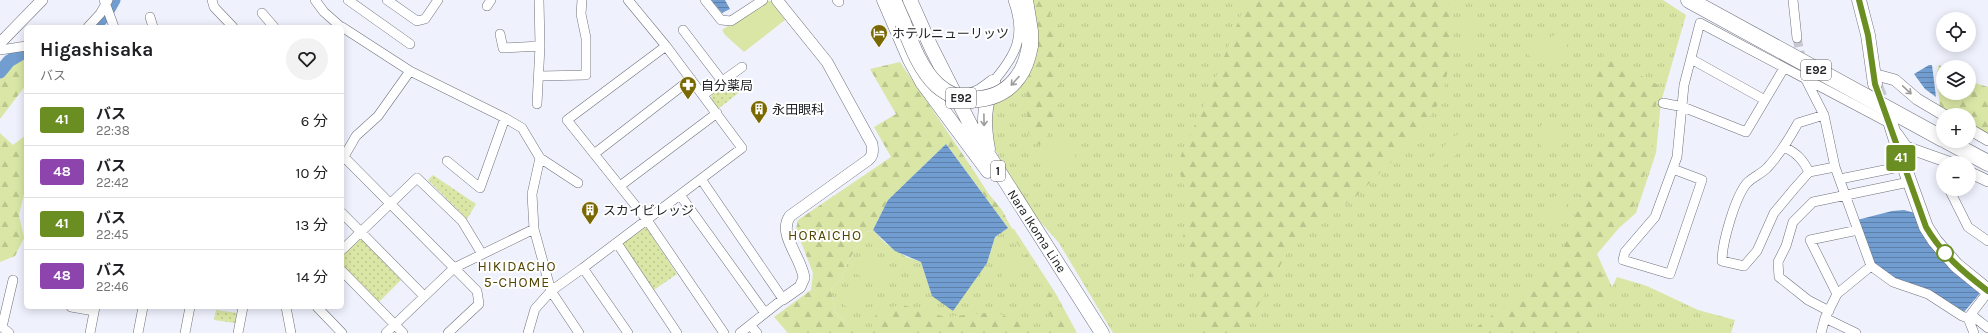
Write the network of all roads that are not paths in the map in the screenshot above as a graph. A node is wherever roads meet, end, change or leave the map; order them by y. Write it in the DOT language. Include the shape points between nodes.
graph roads {
  1 [pos="42,0"];
  2 [pos="212,0"];
  3 [pos="315,0"];
  4 [pos="348,0"];
  5 [pos="387,0"];
  6 [pos="438,0"];
  7 [pos="539,0"];
  8 [pos="582,0"];
  9 [pos="628,0"];
  10 [pos="705,0"];
  11 [pos="763,0"];
  12 [pos="777,0"];
  13 [pos="884,0"];
  14 [pos="893,0"];
  15 [pos="902,0"];
  16 [pos="910,0"];
  17 [pos="1013,0"];
  18 [pos="1025,0"];
  19 [pos="1689,0"];
  20 [pos="1709,0"];
  21 [pos="1793,0"];
  22 [pos="1859,0"];
  23 [pos="106,1"];
  24 [pos="262,13"];
  25 [pos="150,17"];
  26 [pos="111,22"];
  27 [pos="89,25"];
  28 [pos="152,25"];
  29 [pos="231,25"];
  30 [pos="272,25"];
  31 [pos="339,25"];
  32 [pos="344,29"];
  33 [pos="683,30"];
  34 [pos="500,34"];
  35 [pos="1797,38"];
  36 [pos="0,43"];
  37 [pos="410,44"];
  38 [pos="24,46"];
  39 [pos="540,46"];
  40 [pos="666,46"];
  41 [pos="0,50"];
  42 [pos="1691,59"];
  43 [pos="742,67"];
  44 [pos="1784,68"];
  45 [pos="410,72"];
  46 [pos="1804,75"];
  47 [pos="540,76"];
  48 [pos="691,79"];
  49 [pos="1874,79"];
  50 [pos="722,81"];
  51 [pos="948,82"];
  52 [pos="993,82"];
  53 [pos="703,95"];
  54 [pos="1765,100"];
  55 [pos="1664,103"];
  56 [pos="537,104"];
  57 [pos="1683,107"];
  58 [pos="1936,110"];
  59 [pos="717,113"];
  60 [pos="1824,115"];
  61 [pos="505,118"];
  62 [pos="1889,120"];
  63 [pos="1936,123"];
  64 [pos="1976,133"];
  65 [pos="1936,135"];
  66 [pos="1988,140"];
  67 [pos="1976,145"];
  68 [pos="1784,147"];
  69 [pos="1960,148"];
  70 [pos="1988,151"];
  71 [pos="594,154"];
  72 [pos="344,155"];
  73 [pos="344,158"];
  74 [pos="540,158"];
  75 [pos="1936,158"];
  76 [pos="447,161"];
  77 [pos="1988,163"];
  78 [pos="989,165"];
  79 [pos="1904,166"];
  80 [pos="1836,167"];
  81 [pos="1673,169"];
  82 [pos="1809,172"];
  83 [pos="1976,176"];
  84 [pos="701,179"];
  85 [pos="1840,179"];
  86 [pos="1910,182"];
  87 [pos="1988,182"];
  88 [pos="578,183"];
  89 [pos="620,186"];
  90 [pos="680,195"];
  91 [pos="1845,195"];
  92 [pos="1952,196"];
  93 [pos="390,204"];
  94 [pos="344,215"];
  95 [pos="647,220"];
  96 [pos="534,229"];
  97 [pos="1858,230"];
  98 [pos="360,231"];
  99 [pos="1988,241"];
  100 [pos="617,243"];
  101 [pos="344,248"];
  102 [pos="482,254"];
  103 [pos="1871,266"];
  104 [pos="454,268"];
  105 [pos="583,268"];
  106 [pos="344,273"];
  107 [pos="13,280"];
  108 [pos="551,291"];
  109 [pos="1988,291"];
  110 [pos="1837,294"];
  111 [pos="424,296"];
  112 [pos="783,299"];
  113 [pos="94,309"];
  114 [pos="143,309"];
  115 [pos="190,309"];
  116 [pos="243,309"];
  117 [pos="286,309"];
  118 [pos="319,309"];
  119 [pos="765,313"];
  120 [pos="1827,315"];
  121 [pos="1968,318"];
  122 [pos="395,325"];
  123 [pos="750,325"];
  124 [pos="1988,328"];
  125 [pos="530,332"];
  126 [pos="9,333"];
  127 [pos="90,333"];
  128 [pos="138,333"];
  129 [pos="185,333"];
  130 [pos="238,333"];
  131 [pos="291,333"];
  132 [pos="342,333"];
  133 [pos="386,333"];
  134 [pos="403,333"];
  135 [pos="448,333"];
  136 [pos="579,333"];
  137 [pos="628,333"];
  138 [pos="677,333"];
  139 [pos="724,333"];
  140 [pos="740,333"];
  141 [pos="756,333"];
  142 [pos="1092,333"];
  143 [pos="1102,333"];
  144 [pos="1821,333"];
  145 [pos="1856,333"];
  146 [pos="1974,333"];
  1 -- 36 [label="street"];
  2 -- 29 [label="street" via="214,7"];
  3 -- 31 [label="street"];
  4 -- 37 [label="street"];
  5 -- 6 [label="street" via="417,21 425,19"];
  7 -- 39 [label="street"];
  8 -- 47 [label="street" via="586,75"];
  9 -- 40 [label="street"];
  10 -- 11 [label="street" via="721,20 731,21"];
  12 -- 112 [label="street" via="827,62 873,149 868,160 790,216 786,230 804,278 800,286"];
  13 -- 78 [label="main road, Nara Ikoma Line / 1" via="922,82"];
  18 -- 14 [label="highway, E92, one-way, bridge" via="1030,46 1024,69 1011,85 991,97 980,100 958,98 930,79"];
  15 -- 78 [label="main road, Nara Ikoma Line / 1" via="930,64 964,131"];
  16 -- 51 [label="main road, Nara Ikoma Line / 1"];
  17 -- 52 [label="street" via="1019,25 1018,43 1013,55"];
  19 -- 65 [label="highway, E92"];
  20 -- 63 [label="highway, E92"];
  21 -- 35 [label="street"];
  22 -- 49 [label="main road" via="1868,35"];
  23 -- 26 [label="street"];
  23 -- 27 [label="street"];
  24 -- 30 [label="street"];
  25 -- 28 [label="street"];
  32 -- 45 [label="street"];
  33 -- 50 [label="street"];
  34 -- 39 [label="street" via="502,48"];
  38 -- 41 [label="street"];
  39 -- 47 [label="street"];
  40 -- 48 [label="street"];
  40 -- 71 [label="street" via="567,120"];
  42 -- 44 [label="street" via="1700,23"];
  42 -- 54 [label="street"];
  42 -- 57 [label="street" via="1684,85"];
  43 -- 50 [label="street"];
  44 -- 46 [label="street"];
  44 -- 54 [label="street"];
  45 -- 61 [label="street"];
  45 -- 72 [label="street" via="378,116 356,136"];
  46 -- 60 [label="street"];
  46 -- 62 [label="street"];
  47 -- 56 [label="street"];
  48 -- 53 [label="street"];
  48 -- 71 [label="street"];
  49 -- 58 [label="street, one-way" via="1895,80 1917,99"];
  50 -- 53 [label="street"];
  51 -- 52 [label="main road" via="955,90 966,96 979,92"];
  51 -- 78 [label="main road, Nara Ikoma Line / 1"];
  52 -- 78 [label="main road, one-way" via="984,112"];
  53 -- 59 [label="street"];
  54 -- 57 [label="street" via="1746,132"];
  55 -- 57 [label="street"];
  57 -- 81 [label="street" via="1677,157"];
  59 -- 84 [label="street" via="742,148"];
  59 -- 89 [label="street"];
  60 -- 68 [label="street" via="1798,123"];
  60 -- 80 [label="street"];
  61 -- 74 [label="street" via="522,128"];
  61 -- 76 [label="street" via="480,188"];
  62 -- 75 [label="street" via="1906,147"];
  62 -- 79 [label="main road"];
  64 -- 66 [label="street"];
  67 -- 70 [label="highway"];
  68 -- 82 [label="street" via="1804,161"];
  68 -- 82 [label="street" via="1766,169 1747,184 1732,215 1722,250 1722,261 1744,266 1757,251 1774,213"];
  69 -- 77 [label="highway"];
  71 -- 89 [label="street"];
  73 -- 93 [label="street"];
  74 -- 88 [label="street"];
  74 -- 96 [label="street" via="532,194"];
  78 -- 142 [label="main road, Nara Ikoma Line / 1"];
  78 -- 143 [label="main road, Nara Ikoma Line / 1"];
  79 -- 85 [label="street"];
  79 -- 86 [label="main road"];
  80 -- 82 [label="street"];
  80 -- 85 [label="street"];
  81 -- 81 [label="street" via="1655,217 1625,252 1623,260 1670,274 1702,180"];
  83 -- 87 [label="street"];
  84 -- 90 [label="street"];
  84 -- 112 [label="street"];
  85 -- 91 [label="street"];
  86 -- 91 [label="street"];
  86 -- 109 [label="main road" via="1926,227 1935,241 1956,265"];
  89 -- 95 [label="street"];
  90 -- 95 [label="street"];
  90 -- 119 [label="street"];
  91 -- 97 [label="street"];
  91 -- 120 [label="street" via="1813,202 1793,222 1778,262 1779,277"];
  92 -- 99 [label="street" via="1968,227"];
  93 -- 98 [label="street"];
  93 -- 102 [label="street" via="417,178 462,221"];
  93 -- 104 [label="street"];
  94 -- 98 [label="street"];
  95 -- 100 [label="street"];
  95 -- 139 [label="street"];
  96 -- 102 [label="street"];
  96 -- 108 [label="street"];
  97 -- 103 [label="street"];
  97 -- 110 [label="street" via="1810,240"];
  98 -- 101 [label="street"];
  98 -- 111 [label="street"];
  100 -- 105 [label="street"];
  100 -- 138 [label="street"];
  102 -- 104 [label="street"];
  103 -- 110 [label="street"];
  103 -- 121 [label="street" via="1893,282 1928,294"];
  104 -- 111 [label="street"];
  104 -- 135 [label="street" via="477,291 479,304"];
  105 -- 108 [label="street"];
  105 -- 137 [label="street"];
  106 -- 122 [label="street"];
  107 -- 126 [label="street" via="2,327"];
  108 -- 125 [label="street" via="535,309"];
  108 -- 136 [label="street"];
  109 -- 121 [label="street"];
  110 -- 120 [label="street"];
  111 -- 122 [label="street"];
  112 -- 119 [label="street"];
  113 -- 127 [label="street"];
  114 -- 128 [label="street"];
  115 -- 129 [label="street"];
  116 -- 130 [label="street"];
  117 -- 131 [label="street"];
  118 -- 132 [label="street"];
  119 -- 123 [label="street"];
  120 -- 144 [label="street"];
  120 -- 145 [label="street"];
  121 -- 124 [label="street" via="1974,317"];
  121 -- 146 [label="street"];
  122 -- 133 [label="street"];
  122 -- 134 [label="street"];
  123 -- 140 [label="street"];
  123 -- 141 [label="street"];
}
